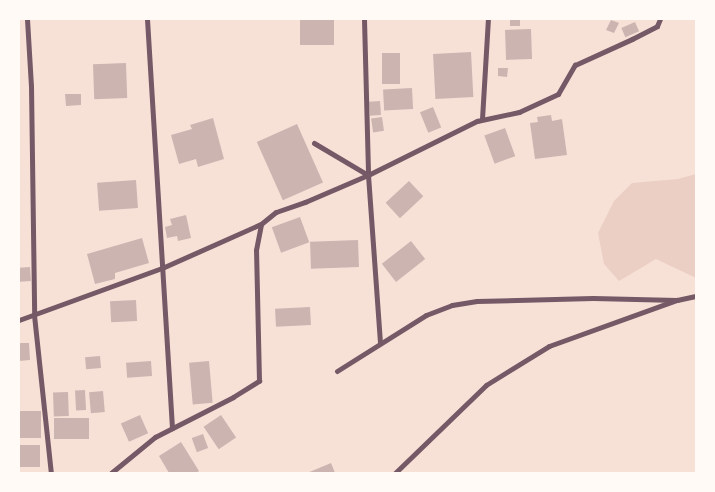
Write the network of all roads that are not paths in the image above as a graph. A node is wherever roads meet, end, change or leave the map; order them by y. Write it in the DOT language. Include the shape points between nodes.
graph roads {
  1 [pos="27,19"];
  2 [pos="147,19"];
  3 [pos="364,19"];
  4 [pos="488,19"];
  5 [pos="660,19"];
  6 [pos="482,119"];
  7 [pos="314,143"];
  8 [pos="368,176"];
  9 [pos="261,224"];
  10 [pos="162,268"];
  11 [pos="696,296"];
  12 [pos="676,300"];
  13 [pos="34,314"];
  14 [pos="19,320"];
  15 [pos="380,343"];
  16 [pos="337,371"];
  17 [pos="172,428"];
  18 [pos="51,473"];
  19 [pos="111,473"];
  20 [pos="396,473"];
  1 -- 13 [label="street"];
  2 -- 10 [label="street"];
  3 -- 8 [label="street"];
  4 -- 6 [label="street"];
  5 -- 6 [label="street" via="657,26 575,65 558,94 519,112"];
  6 -- 8 [label="street"];
  7 -- 8 [label="street"];
  8 -- 9 [label="street" via="276,212"];
  8 -- 15 [label="street"];
  9 -- 10 [label="street"];
  9 -- 17 [label="street" via="256,250 259,381"];
  10 -- 13 [label="street"];
  10 -- 17 [label="street"];
  11 -- 12 [label="street"];
  12 -- 15 [label="street" via="614,297 476,301 452,305 426,316"];
  12 -- 20 [label="street" via="549,346 486,385"];
  13 -- 14 [label="street"];
  13 -- 18 [label="street"];
  15 -- 16 [label="street"];
  17 -- 19 [label="street" via="155,437"];
}
